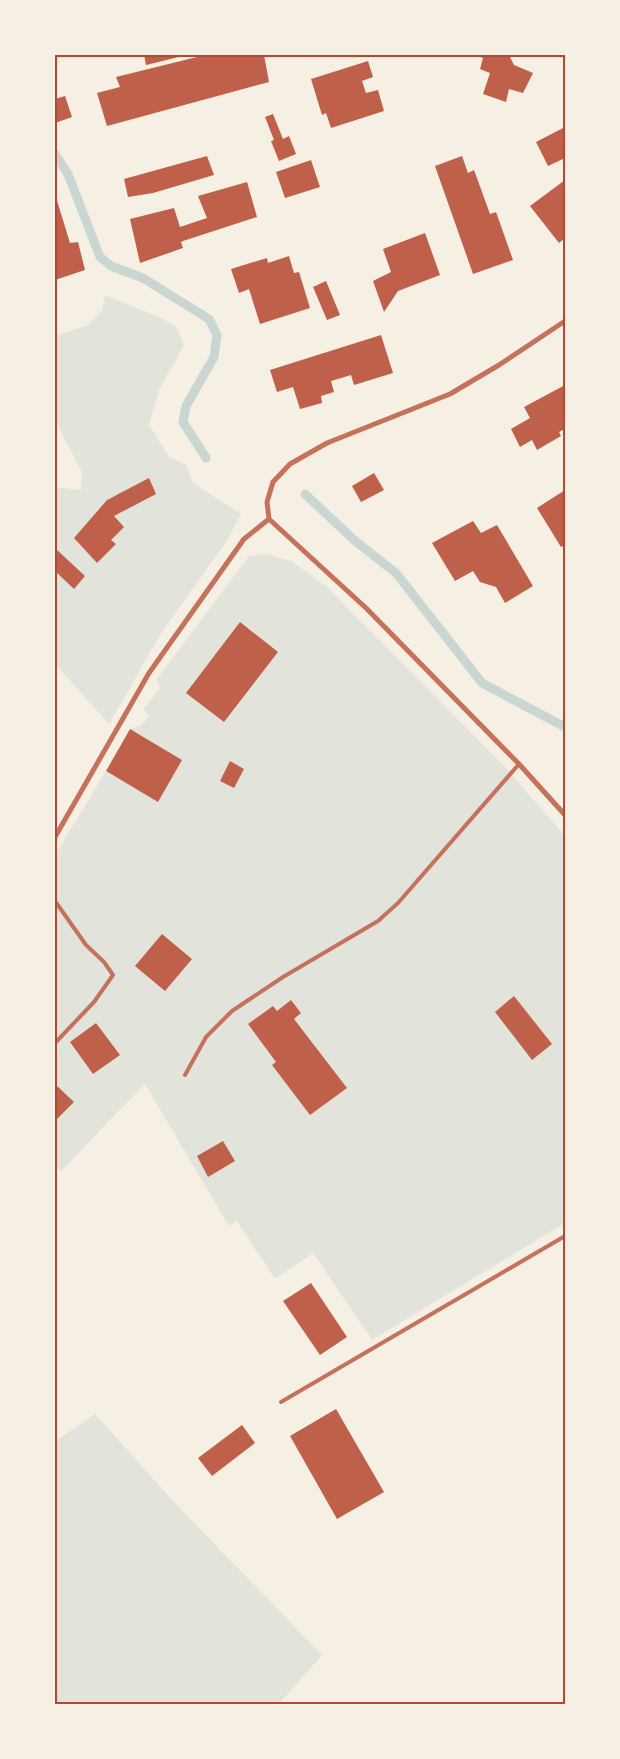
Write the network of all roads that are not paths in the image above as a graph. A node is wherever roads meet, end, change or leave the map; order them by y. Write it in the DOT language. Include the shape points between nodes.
graph roads {
  1 [pos="565,321"];
  2 [pos="269,519"];
  3 [pos="519,764"];
  4 [pos="565,815"];
  5 [pos="55,837"];
  6 [pos="55,901"];
  7 [pos="55,1043"];
  8 [pos="185,1075"];
  9 [pos="565,1236"];
  10 [pos="281,1402"];
  1 -- 2 [label="street" via="450,394 326,443 290,464 273,482 267,502"];
  2 -- 3 [label="street" via="366,608"];
  2 -- 5 [label="street" via="244,539 149,673"];
  3 -- 4 [label="street"];
  3 -- 8 [label="lane" via="398,903 378,921 232,1011 206,1037"];
  6 -- 7 [label="lane" via="113,976 94,1002"];
  9 -- 10 [label="lane"];
}
